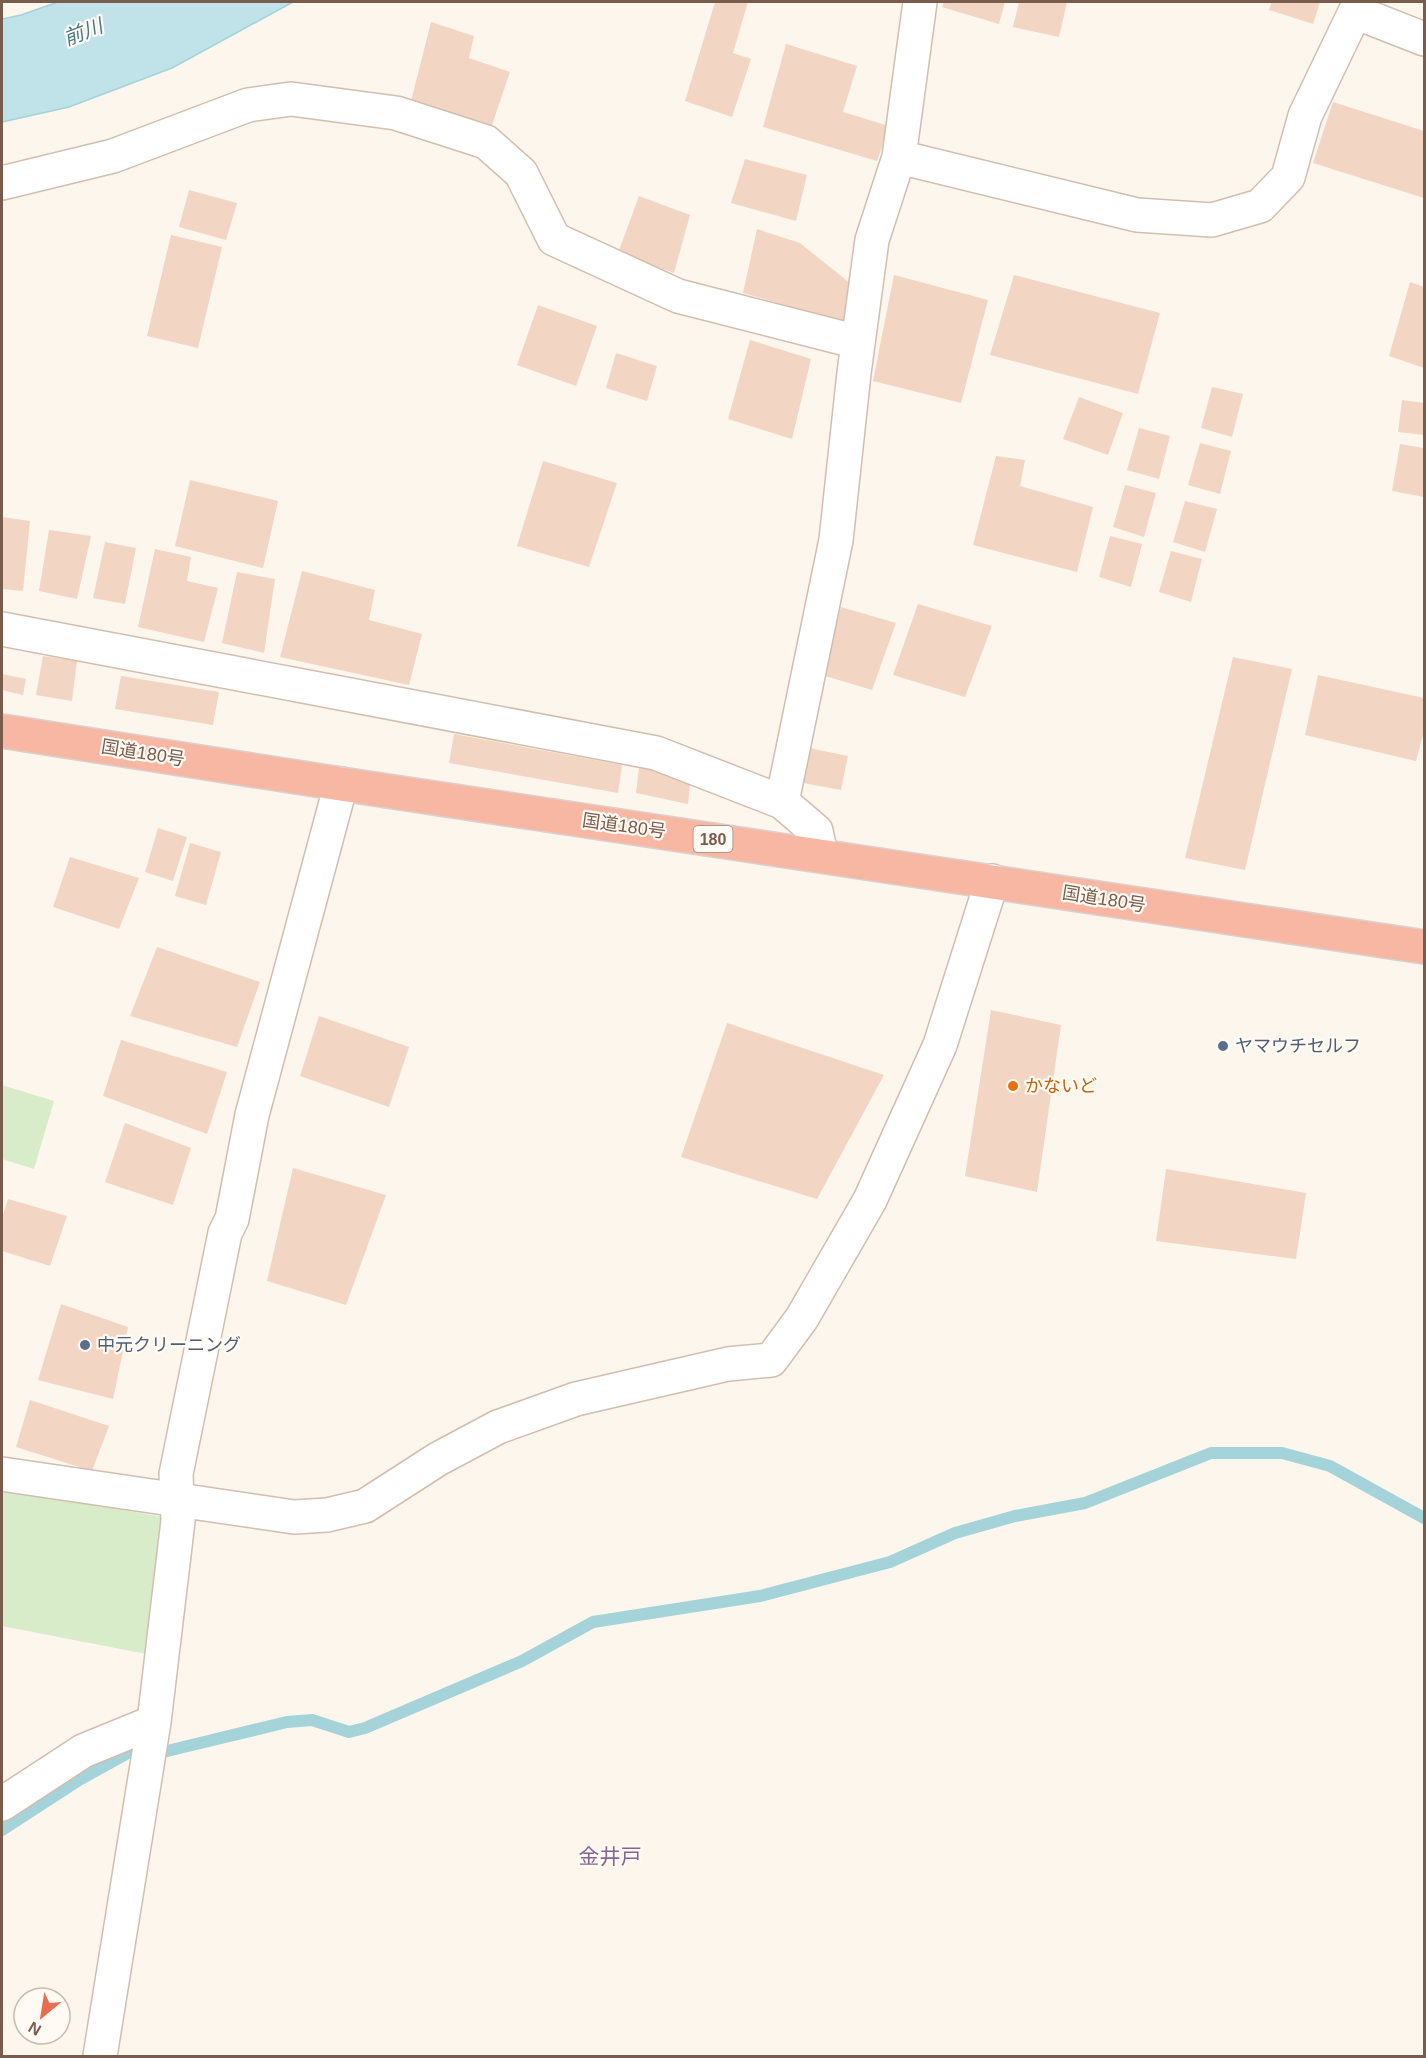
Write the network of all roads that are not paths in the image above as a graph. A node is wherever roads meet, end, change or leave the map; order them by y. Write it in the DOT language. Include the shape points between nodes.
graph roads {
  1 [pos="920,2"];
  2 [pos="1425,39"];
  3 [pos="899,157"];
  4 [pos="2,183"];
  5 [pos="858,342"];
  6 [pos="2,629"];
  7 [pos="2,731"];
  8 [pos="341,784"];
  9 [pos="782,802"];
  10 [pos="821,855"];
  11 [pos="992,881"];
  12 [pos="1425,947"];
  13 [pos="2,1474"];
  14 [pos="177,1501"];
  15 [pos="150,1742"];
  16 [pos="2,1804"];
  17 [pos="100,2056"];
  1 -- 3 [label="street"];
  2 -- 3 [label="street" via="1355,12 1305,116 1288,177 1260,206 1212,220 1137,215"];
  3 -- 5 [label="street" via="872,240"];
  4 -- 5 [label="street" via="113,156 248,105 291,99 396,113 486,142 521,173 554,239 678,296"];
  5 -- 9 [label="street" via="836,540"];
  6 -- 9 [label="street" via="656,753"];
  7 -- 8 [label="highway, 国道180号 / 180"];
  8 -- 10 [label="highway, 国道180号 / 180"];
  8 -- 14 [label="street" via="252,1114 176,1474"];
  9 -- 10 [label="street" via="816,831"];
  10 -- 11 [label="highway, 国道180号 / 180"];
  11 -- 12 [label="highway, 国道180号 / 180"];
  11 -- 14 [label="street" via="940,1045 870,1200 802,1318 771,1360 728,1364 576,1399 498,1427 438,1459 365,1506 327,1515 294,1517"];
  13 -- 14 [label="street"];
  14 -- 15 [label="street" via="178,1521"];
  15 -- 16 [label="street" via="82,1751"];
  15 -- 17 [label="street"];
}
